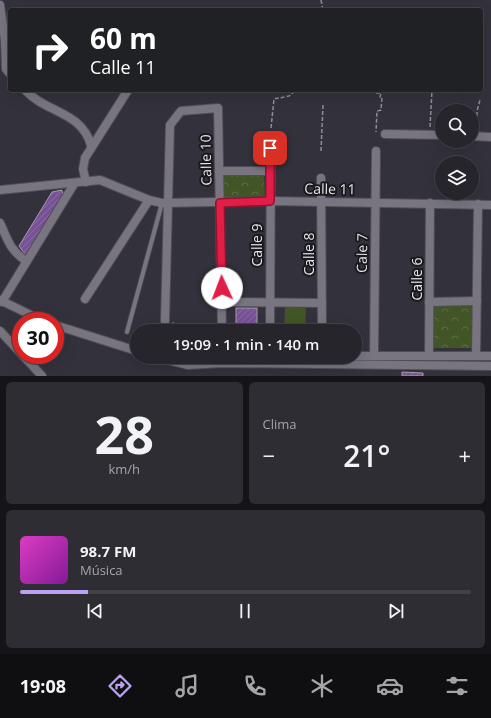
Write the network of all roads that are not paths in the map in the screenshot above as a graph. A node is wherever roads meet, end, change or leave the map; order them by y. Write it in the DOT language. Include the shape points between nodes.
graph roads {
  1 [pos="0,5"];
  2 [pos="7,40"];
  3 [pos="5,71"];
  4 [pos="27,92"];
  5 [pos="127,92"];
  6 [pos="385,134"];
  7 [pos="435,135"];
  8 [pos="270,136"];
  9 [pos="479,136"];
  10 [pos="491,137"];
  11 [pos="91,145"];
  12 [pos="376,151"];
  13 [pos="219,171"];
  14 [pos="270,171"];
  15 [pos="321,178"];
  16 [pos="86,182"];
  17 [pos="74,184"];
  18 [pos="0,190"];
  19 [pos="149,200"];
  20 [pos="270,201"];
  21 [pos="321,202"];
  22 [pos="166,203"];
  23 [pos="220,203"];
  24 [pos="376,203"];
  25 [pos="430,203"];
  26 [pos="478,204"];
  27 [pos="491,205"];
  28 [pos="0,223"];
  29 [pos="26,261"];
  30 [pos="85,299"];
  31 [pos="1,301"];
  32 [pos="477,301"];
  33 [pos="223,302"];
  34 [pos="270,302"];
  35 [pos="430,302"];
  36 [pos="322,303"];
  37 [pos="24,312"];
  38 [pos="165,322"];
  39 [pos="222,324"];
  40 [pos="270,324"];
  41 [pos="322,324"];
  42 [pos="64,328"];
  43 [pos="0,330"];
  44 [pos="127,332"];
  45 [pos="130,349"];
  46 [pos="430,355"];
  47 [pos="362,356"];
  48 [pos="374,356"];
  49 [pos="476,356"];
  50 [pos="491,356"];
  51 [pos="362,363"];
  52 [pos="184,364"];
  53 [pos="195,364"];
  54 [pos="491,366"];
  55 [pos="42,376"];
  1 -- 2 [label="street"];
  2 -- 3 [label="street"];
  4 -- 11 [label="street" via="68,115 83,128"];
  5 -- 11 [label="street"];
  6 -- 7 [label="street"];
  8 -- 14 [label="street, Calle 9"];
  9 -- 10 [label="street"];
  11 -- 16 [label="street" via="83,169"];
  12 -- 24 [label="street, Cale 7"];
  13 -- 14 [label="street"];
  13 -- 22 [label="street, Calle 10" via="218,108 181,111 170,125"];
  13 -- 23 [label="street, Calle 10"];
  14 -- 20 [label="street, Calle 9"];
  15 -- 21 [label="street, Calle 8"];
  16 -- 17 [label="street, Calle 11"];
  16 -- 19 [label="street, Calle 11" via="100,180"];
  17 -- 18 [label="street, Calle 11"];
  17 -- 29 [label="street"];
  19 -- 22 [label="street, Calle 11"];
  19 -- 30 [label="street"];
  20 -- 21 [label="street, Calle 11"];
  20 -- 23 [label="street, Calle 11"];
  20 -- 34 [label="street, Calle 9"];
  21 -- 24 [label="street, Calle 11"];
  21 -- 36 [label="street, Calle 8"];
  22 -- 23 [label="street, Calle 11"];
  22 -- 38 [label="street"];
  22 -- 44 [label="lane"];
  23 -- 33 [label="street, Calle 10"];
  24 -- 25 [label="street, Calle 11"];
  24 -- 48 [label="street, Cale 7"];
  25 -- 26 [label="street, Calle 11"];
  25 -- 35 [label="street, Calle 6"];
  26 -- 27 [label="street, Calle 11"];
  26 -- 32 [label="street"];
  28 -- 29 [label="street" via="10,246"];
  29 -- 31 [label="street"];
  31 -- 37 [label="street"];
  32 -- 35 [label="street"];
  32 -- 49 [label="street"];
  33 -- 34 [label="street"];
  33 -- 39 [label="street, Calle 10"];
  34 -- 36 [label="street"];
  34 -- 40 [label="street, Calle 9"];
  35 -- 46 [label="street, Calle 6"];
  36 -- 41 [label="street, Calle 8"];
  42 -- 45 [label="street"];
  43 -- 55 [label="street"];
  46 -- 48 [label="street"];
  46 -- 49 [label="street"];
  47 -- 48 [label="street"];
  49 -- 50 [label="street"];
  51 -- 54 [label="street"];
  52 -- 53 [label="street"];
}
